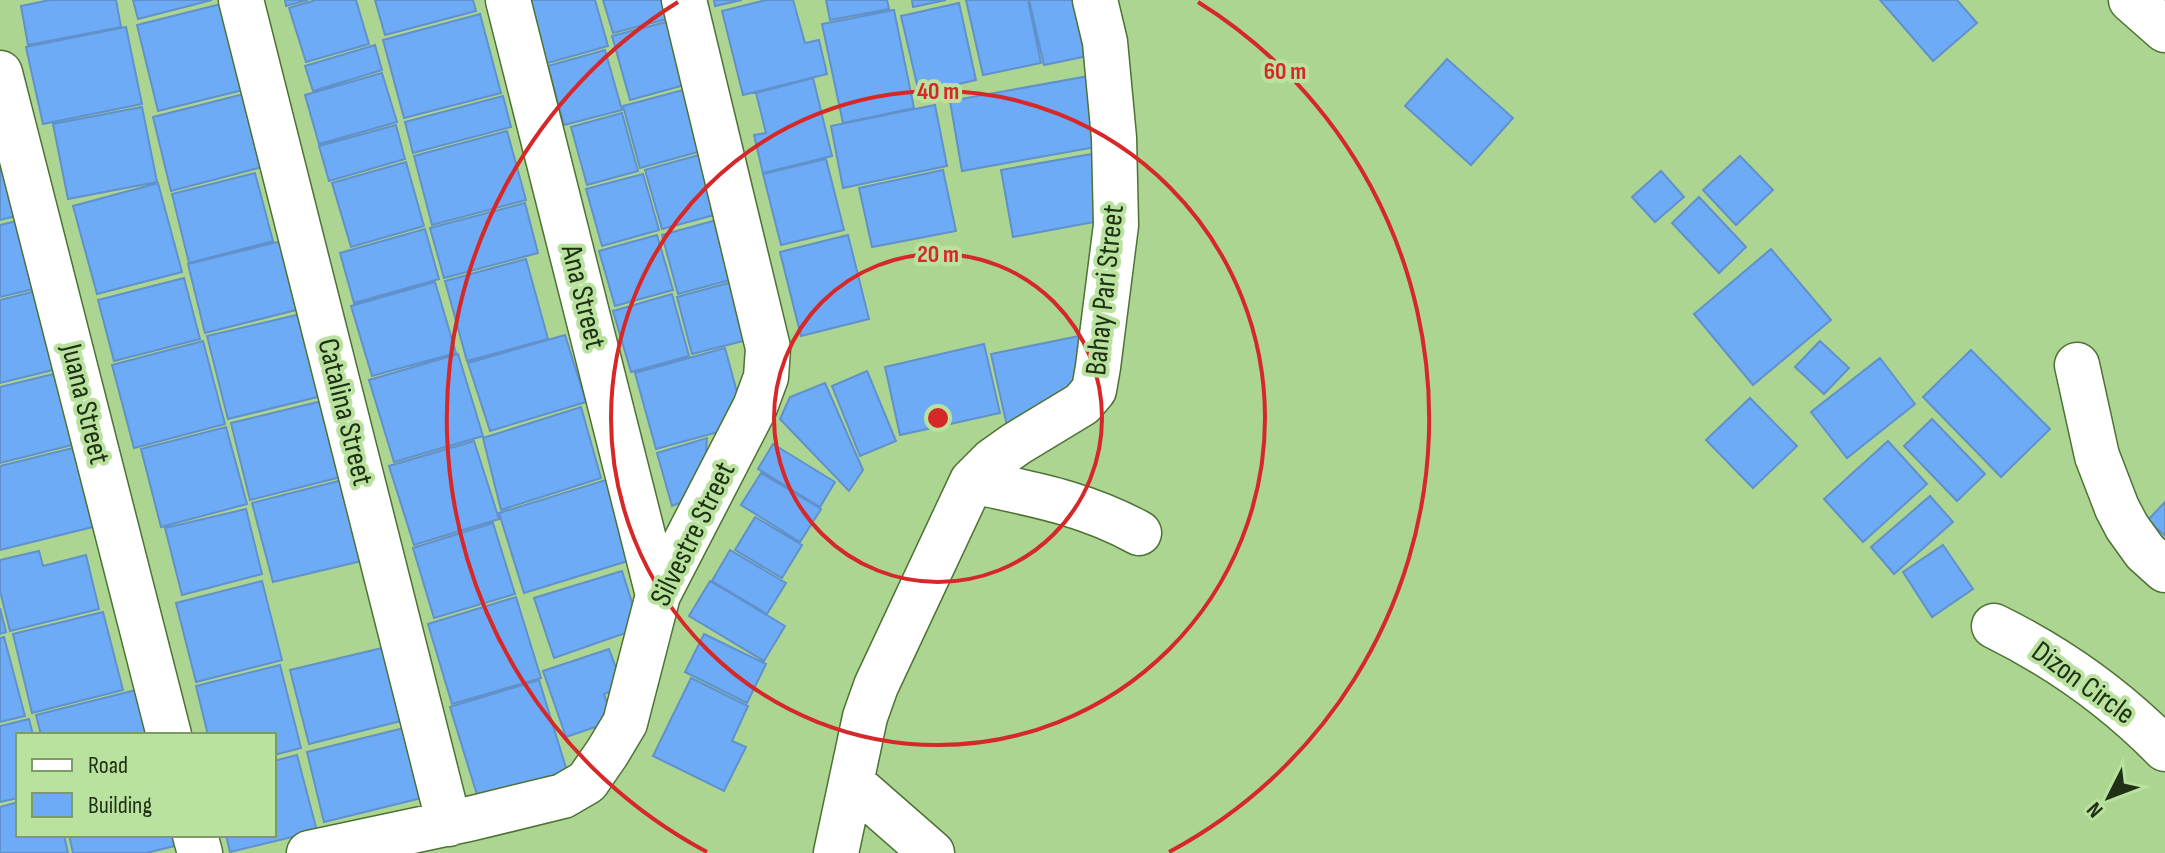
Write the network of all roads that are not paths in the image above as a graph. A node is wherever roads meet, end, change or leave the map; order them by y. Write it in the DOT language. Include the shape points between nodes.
graph roads {
  1 [pos="241,0"];
  2 [pos="508,0"];
  3 [pos="684,0"];
  4 [pos="1095,0"];
  5 [pos="2131,0"];
  6 [pos="2165,30"];
  7 [pos="0,73"];
  8 [pos="2077,365"];
  9 [pos="972,481"];
  10 [pos="1139,533"];
  11 [pos="2165,570"];
  12 [pos="658,595"];
  13 [pos="1994,626"];
  14 [pos="2155,721"];
  15 [pos="168,733"];
  16 [pos="852,783"];
  17 [pos="449,824"];
  18 [pos="309,853"];
  19 [pos="836,853"];
  20 [pos="932,853"];
  1 -- 17 [label="street, Catalina Street"];
  2 -- 12 [label="street, Ana Street"];
  3 -- 12 [label="street, Silvestre Street" via="768,348 766,377 755,407"];
  4 -- 9 [label="street, Bahay Pari Street" via="1113,124 1116,225 1094,390 1082,404 992,461"];
  5 -- 6 [label="street"];
  7 -- 15 [label="street, Juana Street"];
  8 -- 11 [label="street" via="2097,456 2117,508 2145,552"];
  9 -- 10 [label="street" via="1068,502"];
  9 -- 16 [label="street, Bahay Pari Street" via="876,686"];
  12 -- 17 [label="street, Silvestre Street" via="625,723 587,782 563,796"];
  13 -- 14 [label="street, Dizon Circle"];
  16 -- 19 [label="street, Bahay Pari Street"];
  16 -- 20 [label="street"];
  17 -- 18 [label="street, Silvestre Street"];
}
